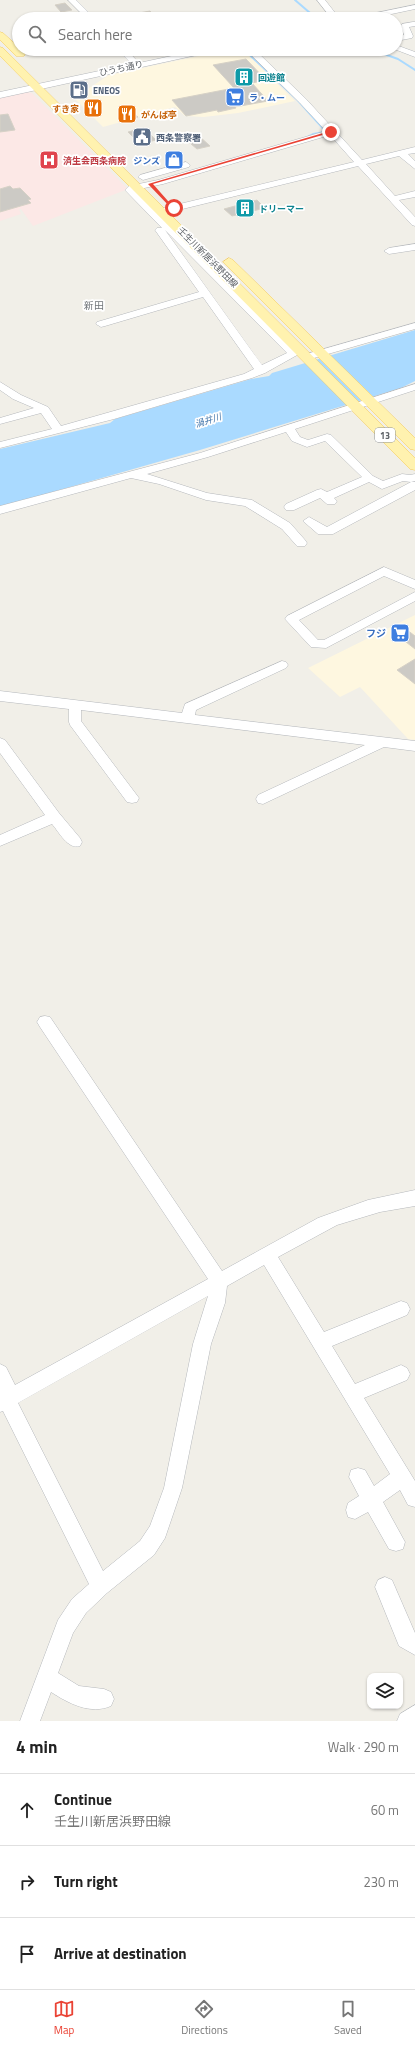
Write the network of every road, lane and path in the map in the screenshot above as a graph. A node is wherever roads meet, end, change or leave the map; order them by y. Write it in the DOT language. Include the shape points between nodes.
graph roads {
  1 [pos="72,0"];
  2 [pos="321,0"];
  3 [pos="415,7"];
  4 [pos="84,12"];
  5 [pos="330,12"];
  6 [pos="390,12"];
  7 [pos="412,29"];
  8 [pos="0,35"];
  9 [pos="403,37"];
  10 [pos="415,41"];
  11 [pos="406,43"];
  12 [pos="12,47"];
  13 [pos="0,50"];
  14 [pos="403,50"];
  15 [pos="415,55"];
  16 [pos="22,56"];
  17 [pos="128,56"];
  18 [pos="181,56"];
  19 [pos="257,56"];
  20 [pos="28,62"];
  21 [pos="137,65"];
  22 [pos="44,82"];
  23 [pos="0,94"];
  24 [pos="61,94"];
  25 [pos="331,132"];
  26 [pos="415,150"];
  27 [pos="401,153"];
  28 [pos="203,160"];
  29 [pos="360,163"];
  30 [pos="415,166"];
  31 [pos="142,179"];
  32 [pos="415,194"];
  33 [pos="392,199"];
  34 [pos="143,202"];
  35 [pos="174,208"];
  36 [pos="162,211"];
  37 [pos="184,218"];
  38 [pos="415,223"];
  39 [pos="415,247"];
  40 [pos="389,251"];
  41 [pos="223,256"];
  42 [pos="205,293"];
  43 [pos="101,324"];
  44 [pos="415,326"];
  45 [pos="322,354"];
  46 [pos="308,358"];
  47 [pos="261,372"];
  48 [pos="0,385"];
  49 [pos="415,387"];
  50 [pos="370,401"];
  51 [pos="356,405"];
  52 [pos="44,409"];
  53 [pos="0,421"];
  54 [pos="288,428"];
  55 [pos="58,430"];
  56 [pos="0,445"];
  57 [pos="415,446"];
  58 [pos="415,466"];
  59 [pos="415,477"];
  60 [pos="120,478"];
  61 [pos="369,478"];
  62 [pos="415,486"];
  63 [pos="289,507"];
  64 [pos="0,510"];
  65 [pos="415,585"];
  66 [pos="415,596"];
  67 [pos="282,665"];
  68 [pos="0,696"];
  69 [pos="75,705"];
  70 [pos="187,719"];
  71 [pos="0,742"];
  72 [pos="384,742"];
  73 [pos="415,746"];
  74 [pos="132,798"];
  75 [pos="262,799"];
  76 [pos="54,817"];
  77 [pos="0,841"];
  78 [pos="75,842"];
  79 [pos="45,1022"];
  80 [pos="415,1198"];
  81 [pos="267,1254"];
  82 [pos="219,1281"];
  83 [pos="401,1309"];
  84 [pos="320,1342"];
  85 [pos="0,1373"];
  86 [pos="401,1374"];
  87 [pos="352,1394"];
  88 [pos="6,1400"];
  89 [pos="358,1477"];
  90 [pos="402,1477"];
  91 [pos="415,1498"];
  92 [pos="371,1499"];
  93 [pos="355,1510"];
  94 [pos="396,1542"];
  95 [pos="100,1586"];
  96 [pos="385,1587"];
  97 [pos="415,1645"];
  98 [pos="46,1677"];
  99 [pos="104,1699"];
  100 [pos="415,1716"];
  101 [pos="30,1721"];
  102 [pos="407,1721"];
  1 -- 4 [label="street"];
  2 -- 5 [label="street"];
  3 -- 6 [label="street"];
  7 -- 9 [label="street" via="409,36"];
  8 -- 12 [label="main road"];
  10 -- 11 [label="street"];
  13 -- 22 [label="main road, 壬生川新居浜野田線 / 13"];
  14 -- 15 [label="street"];
  16 -- 20 [label="main road"];
  17 -- 21 [label="street"];
  18 -- 21 [label="street, ひうち通り"];
  19 -- 25 [label="street" via="303,100"];
  21 -- 22 [label="street, ひうち通り"];
  22 -- 23 [label="street, ひうち通り"];
  22 -- 24 [label="main road, 壬生川新居浜野田線 / 13"];
  22 -- 31 [label="main road, 壬生川新居浜野田線 / 13"];
  25 -- 29 [label="street"];
  25 -- 31 [label="street"];
  26 -- 27 [label="street"];
  27 -- 29 [label="street"];
  27 -- 30 [label="street"];
  28 -- 31 [label="street"];
  29 -- 33 [label="street"];
  29 -- 35 [label="street"];
  31 -- 34 [label="street" via="130,190"];
  31 -- 35 [label="main road, 壬生川新居浜野田線 / 13"];
  31 -- 36 [label="main road, 壬生川新居浜野田線 / 13"];
  32 -- 33 [label="street"];
  33 -- 38 [label="street"];
  34 -- 42 [label="street" via="143,206"];
  34 -- 47 [label="street" via="294,354 275,362"];
  35 -- 36 [label="street"];
  35 -- 37 [label="main road, 壬生川新居浜野田線 / 13"];
  36 -- 46 [label="main road, 壬生川新居浜野田線 / 13"];
  39 -- 40 [label="street"];
  41 -- 45 [label="main road, 壬生川新居浜野田線 / 13"];
  42 -- 43 [label="street"];
  42 -- 47 [label="street"];
  44 -- 45 [label="street"];
  45 -- 46 [label="street"];
  45 -- 50 [label="main road, 壬生川新居浜野田線 / 13"];
  46 -- 51 [label="main road, 壬生川新居浜野田線 / 13"];
  47 -- 55 [label="street"];
  48 -- 52 [label="street"];
  49 -- 50 [label="street"];
  50 -- 51 [label="street"];
  50 -- 57 [label="main road, 壬生川新居浜野田線 / 13"];
  51 -- 54 [label="street"];
  51 -- 58 [label="main road, 壬生川新居浜野田線 / 13"];
  52 -- 53 [label="street"];
  52 -- 55 [label="street"];
  54 -- 60 [label="street"];
  54 -- 61 [label="street" via="302,443 307,444 327,437"];
  55 -- 56 [label="street"];
  59 -- 61 [label="street" via="402,477 382,485"];
  60 -- 62 [label="street" via="145,477 206,496 244,502 286,526 298,539 312,523 322,531 329,531"];
  60 -- 64 [label="street"];
  61 -- 63 [label="street" via="329,499 321,493"];
  65 -- 66 [label="street" via="384,571 291,619 315,644 326,644"];
  67 -- 70 [label="street" via="190,707"];
  68 -- 69 [label="street"];
  69 -- 70 [label="street"];
  69 -- 74 [label="street" via="75,722"];
  70 -- 72 [label="street"];
  71 -- 76 [label="street"];
  72 -- 73 [label="street"];
  72 -- 75 [label="street"];
  76 -- 77 [label="street"];
  76 -- 78 [label="street"];
  79 -- 82 [label="street"];
  80 -- 81 [label="street" via="346,1214"];
  81 -- 82 [label="street"];
  81 -- 84 [label="street"];
  82 -- 88 [label="street"];
  82 -- 95 [label="street" via="216,1303 202,1344 167,1510 147,1548"];
  83 -- 84 [label="street"];
  84 -- 87 [label="street"];
  85 -- 88 [label="street"];
  86 -- 87 [label="street"];
  87 -- 90 [label="street"];
  88 -- 95 [label="street"];
  89 -- 92 [label="street"];
  90 -- 91 [label="street"];
  90 -- 92 [label="street"];
  92 -- 93 [label="street"];
  92 -- 94 [label="street"];
  95 -- 98 [label="street" via="80,1606 65,1627"];
  96 -- 97 [label="street" via="406,1638"];
  98 -- 99 [label="street" via="76,1696"];
  98 -- 101 [label="street"];
  100 -- 102 [label="street"];
}
